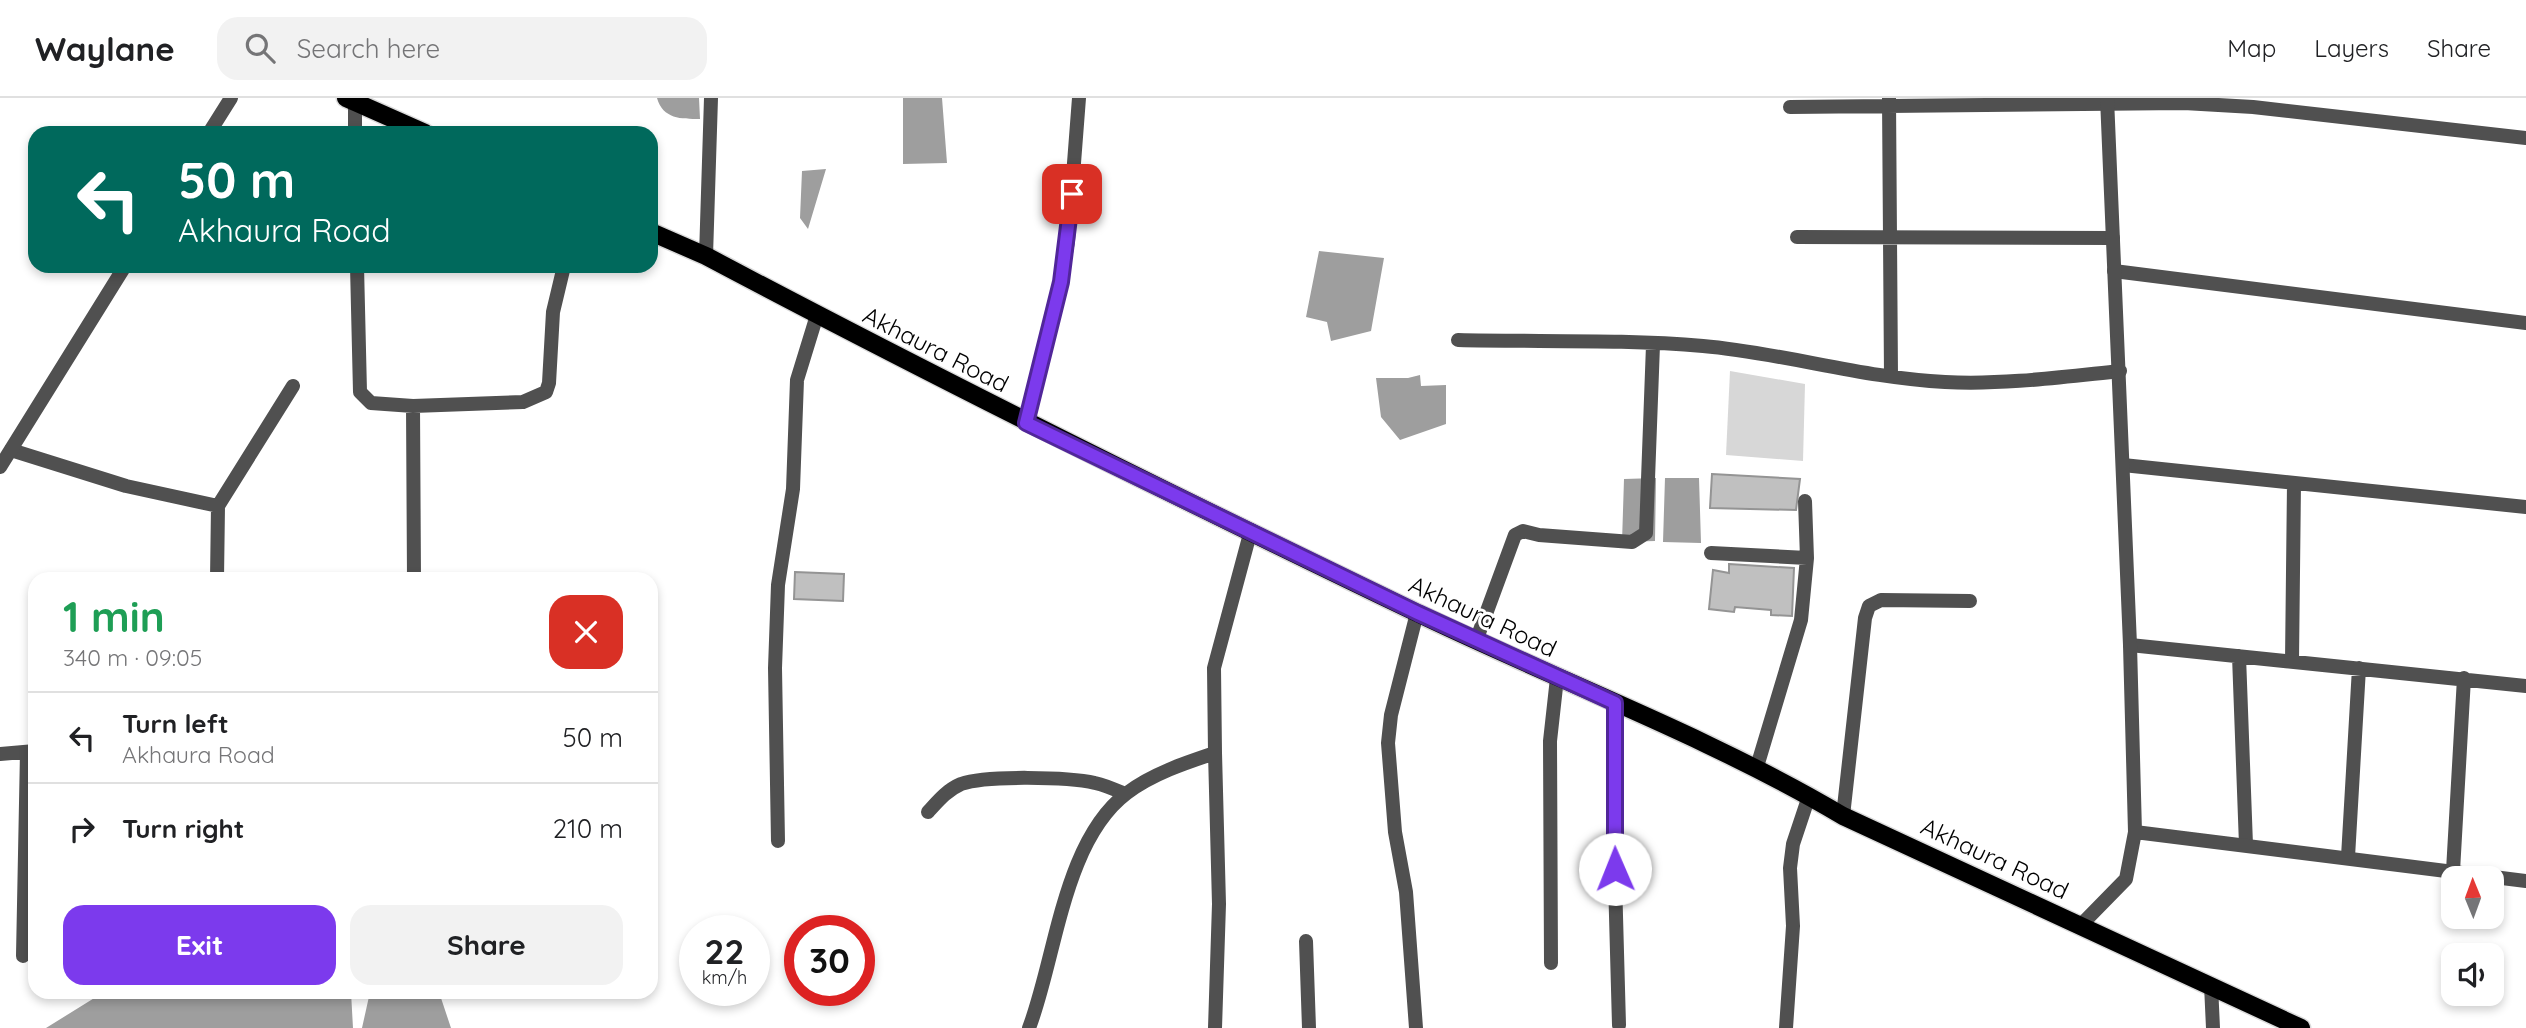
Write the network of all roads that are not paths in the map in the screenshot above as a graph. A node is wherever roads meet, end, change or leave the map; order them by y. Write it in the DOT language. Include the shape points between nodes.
graph roads {
  1 [pos="230,98"];
  2 [pos="711,98"];
  3 [pos="1079,98"];
  4 [pos="350,100"];
  5 [pos="2107,100"];
  6 [pos="1889,102"];
  7 [pos="1790,107"];
  8 [pos="213,126"];
  9 [pos="354,126"];
  10 [pos="409,126"];
  11 [pos="2526,138"];
  12 [pos="658,236"];
  13 [pos="1797,237"];
  14 [pos="2113,238"];
  15 [pos="1891,239"];
  16 [pos="706,256"];
  17 [pos="2114,271"];
  18 [pos="121,273"];
  19 [pos="357,273"];
  20 [pos="563,273"];
  21 [pos="817,315"];
  22 [pos="2526,323"];
  23 [pos="1458,340"];
  24 [pos="1653,345"];
  25 [pos="2120,371"];
  26 [pos="1891,376"];
  27 [pos="293,386"];
  28 [pos="413,406"];
  29 [pos="1026,423"];
  30 [pos="11,450"];
  31 [pos="2123,465"];
  32 [pos="0,467"];
  33 [pos="2294,482"];
  34 [pos="1805,501"];
  35 [pos="218,506"];
  36 [pos="2526,507"];
  37 [pos="1251,530"];
  38 [pos="1711,553"];
  39 [pos="1807,558"];
  40 [pos="217,572"];
  41 [pos="414,572"];
  42 [pos="1970,601"];
  43 [pos="1418,613"];
  44 [pos="1476,641"];
  45 [pos="2130,645"];
  46 [pos="2239,656"];
  47 [pos="2292,661"];
  48 [pos="2359,667"];
  49 [pos="1557,678"];
  50 [pos="2464,678"];
  51 [pos="2526,686"];
  52 [pos="1615,703"];
  53 [pos="28,751"];
  54 [pos="1215,753"];
  55 [pos="0,754"];
  56 [pos="1756,770"];
  57 [pos="1125,794"];
  58 [pos="1809,796"];
  59 [pos="928,812"];
  60 [pos="1843,816"];
  61 [pos="28,828"];
  62 [pos="2135,832"];
  63 [pos="778,841"];
  64 [pos="2246,845"];
  65 [pos="2348,857"];
  66 [pos="2453,866"];
  67 [pos="2441,869"];
  68 [pos="2504,878"];
  69 [pos="2526,881"];
  70 [pos="2081,925"];
  71 [pos="1306,941"];
  72 [pos="23,956"];
  73 [pos="1551,963"];
  74 [pos="2211,985"];
  75 [pos="1619,1025"];
  76 [pos="1029,1028"];
  77 [pos="1215,1028"];
  78 [pos="1309,1028"];
  79 [pos="1416,1028"];
  80 [pos="1786,1028"];
  81 [pos="2213,1028"];
  82 [pos="2301,1028"];
  1 -- 8 [label="street"];
  2 -- 16 [label="street"];
  3 -- 29 [label="street" via="1063,269"];
  4 -- 9 [label="street"];
  4 -- 10 [label="main road"];
  5 -- 6 [label="street"];
  5 -- 11 [label="street" via="2253,107"];
  5 -- 14 [label="street"];
  6 -- 7 [label="street"];
  6 -- 15 [label="street"];
  12 -- 16 [label="main road, Akhaura Road"];
  13 -- 15 [label="street"];
  14 -- 15 [label="street"];
  14 -- 17 [label="street"];
  15 -- 26 [label="street"];
  16 -- 21 [label="main road, Akhaura Road"];
  17 -- 22 [label="street"];
  17 -- 25 [label="street"];
  18 -- 30 [label="street"];
  19 -- 28 [label="street" via="360,392 371,403"];
  20 -- 28 [label="street" via="553,312 546,392 523,402"];
  21 -- 29 [label="main road, Akhaura Road"];
  21 -- 63 [label="street" via="797,380 793,489 778,585"];
  23 -- 24 [label="street"];
  24 -- 26 [label="street" via="1762,353"];
  24 -- 44 [label="street" via="1646,533 1632,542 1523,531 1515,535"];
  25 -- 26 [label="street" via="2006,382"];
  25 -- 31 [label="street"];
  27 -- 35 [label="street"];
  28 -- 41 [label="street"];
  29 -- 37 [label="main road, Akhaura Road"];
  30 -- 32 [label="street"];
  30 -- 35 [label="street" via="126,486"];
  31 -- 33 [label="street"];
  31 -- 45 [label="street"];
  33 -- 36 [label="street"];
  33 -- 47 [label="street"];
  34 -- 39 [label="street"];
  35 -- 40 [label="street"];
  37 -- 43 [label="main road, Akhaura Road"];
  37 -- 54 [label="street" via="1214,668"];
  38 -- 39 [label="street"];
  39 -- 56 [label="street" via="1796,644"];
  42 -- 60 [label="street" via="1881,600 1869,606"];
  43 -- 44 [label="main road, Akhaura Road"];
  43 -- 79 [label="street" via="1388,743"];
  44 -- 49 [label="main road, Akhaura Road"];
  45 -- 46 [label="street"];
  45 -- 62 [label="street"];
  46 -- 47 [label="street"];
  46 -- 64 [label="street"];
  47 -- 48 [label="street"];
  48 -- 50 [label="street"];
  48 -- 65 [label="street"];
  49 -- 52 [label="main road, Akhaura Road"];
  49 -- 73 [label="street" via="1550,741"];
  50 -- 51 [label="street"];
  50 -- 66 [label="street"];
  52 -- 56 [label="main road, Akhaura Road"];
  52 -- 75 [label="street"];
  53 -- 55 [label="street"];
  54 -- 57 [label="street"];
  54 -- 77 [label="street" via="1219,904"];
  56 -- 58 [label="main road, Akhaura Road"];
  57 -- 59 [label="street" via="1077,780 988,779 959,785"];
  57 -- 76 [label="street" via="1098,826 1078,864"];
  58 -- 60 [label="main road, Akhaura Road"];
  58 -- 80 [label="street" via="1790,868 1793,926"];
  60 -- 70 [label="main road, Akhaura Road"];
  61 -- 72 [label="street"];
  62 -- 64 [label="street"];
  62 -- 70 [label="street" via="2126,880"];
  64 -- 65 [label="street"];
  65 -- 67 [label="street"];
  68 -- 69 [label="street"];
  70 -- 74 [label="main road, Akhaura Road"];
  71 -- 78 [label="street"];
  74 -- 81 [label="street"];
  74 -- 82 [label="main road, Akhaura Road"];
}
